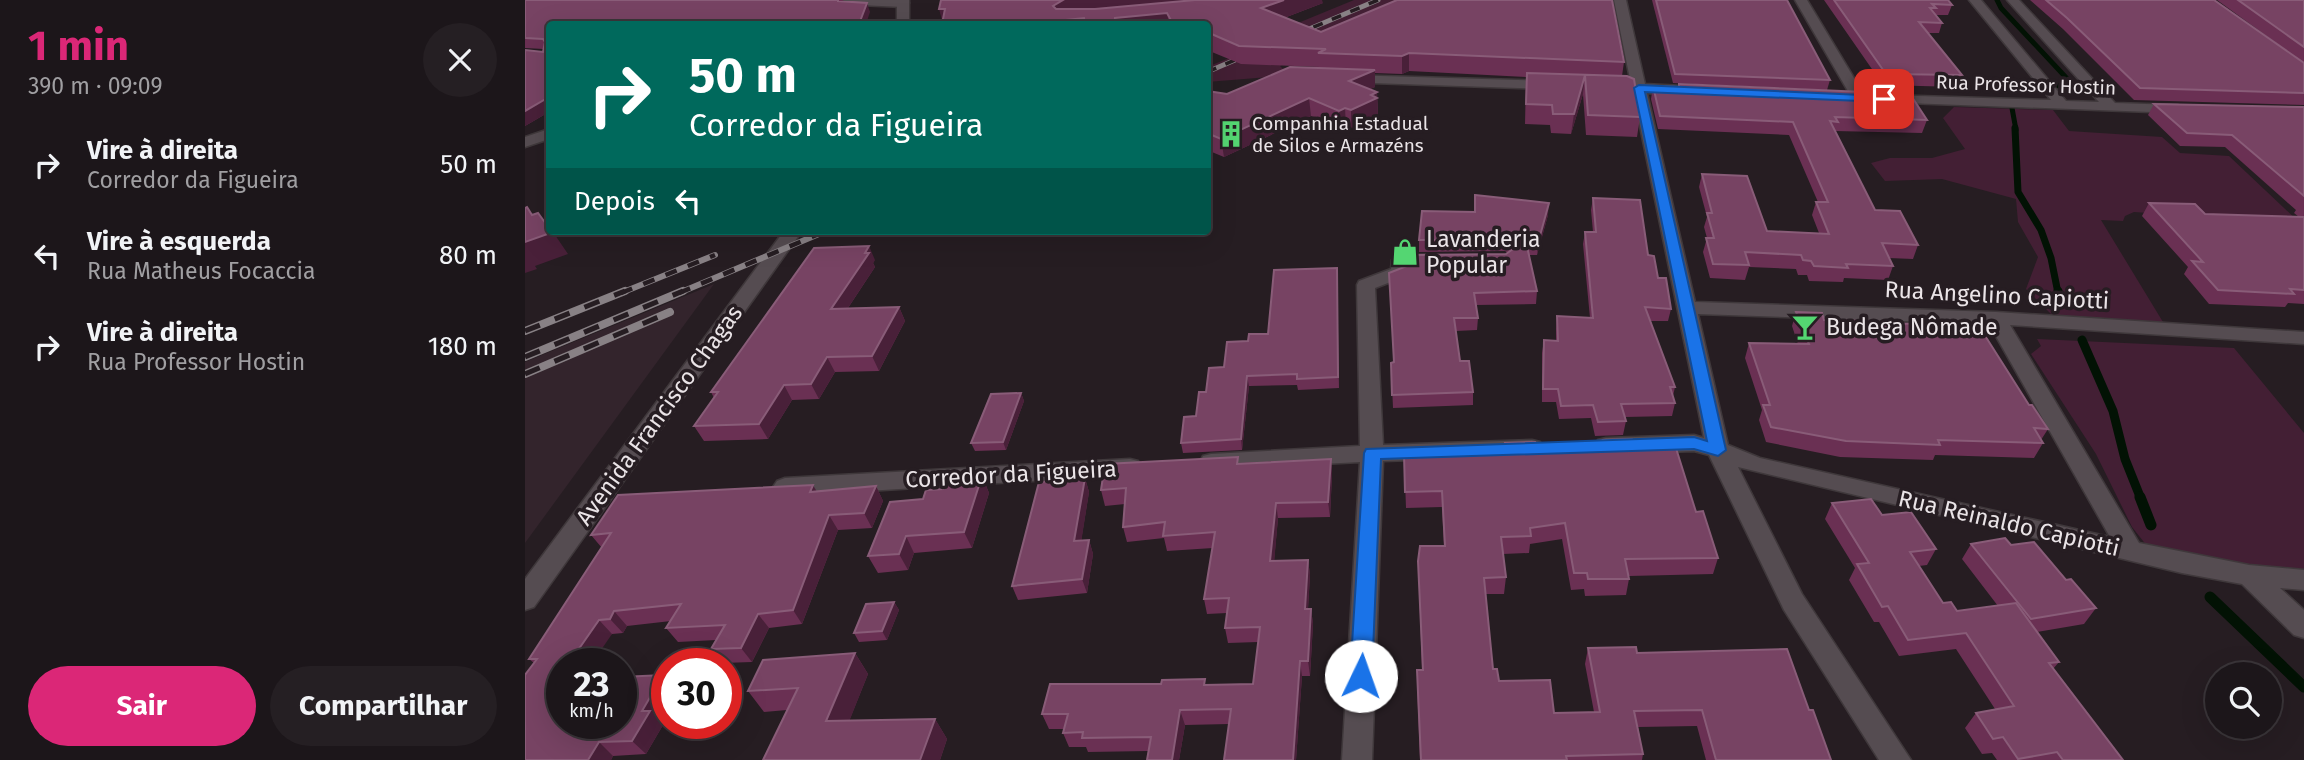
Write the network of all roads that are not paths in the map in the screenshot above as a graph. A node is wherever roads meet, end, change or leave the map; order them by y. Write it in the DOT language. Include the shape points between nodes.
graph roads {
  1 [pos="837,0"];
  2 [pos="1620,0"];
  3 [pos="1801,0"];
  4 [pos="1975,0"];
  5 [pos="2013,0"];
  6 [pos="903,2"];
  7 [pos="903,21"];
  8 [pos="1333,79"];
  9 [pos="1572,86"];
  10 [pos="1599,87"];
  11 [pos="1639,88"];
  12 [pos="1694,91"];
  13 [pos="2062,105"];
  14 [pos="2112,108"];
  15 [pos="2194,110"];
  16 [pos="546,135"];
  17 [pos="525,142"];
  18 [pos="790,235"];
  19 [pos="1453,260"];
  20 [pos="1687,308"];
  21 [pos="1996,318"];
  22 [pos="2304,338"];
  23 [pos="1554,447"];
  24 [pos="1582,447"];
  25 [pos="1718,450"];
  26 [pos="1372,453"];
  27 [pos="1193,463"];
  28 [pos="1151,466"];
  29 [pos="764,489"];
  30 [pos="625,497"];
  31 [pos="598,498"];
  32 [pos="2130,550"];
  33 [pos="2249,575"];
  34 [pos="2304,580"];
  35 [pos="525,599"];
  36 [pos="2304,627"];
  37 [pos="1357,760"];
  38 [pos="1896,760"];
  1 -- 6 [label="street"];
  2 -- 11 [label="street"];
  3 -- 13 [label="street, Rua Professor Hostin" via="1852,98"];
  4 -- 13 [label="street"];
  5 -- 14 [label="street"];
  6 -- 7 [label="street"];
  8 -- 9 [label="street"];
  10 -- 11 [label="street"];
  11 -- 12 [label="street"];
  11 -- 20 [label="street"];
  13 -- 14 [label="street, Rua Professor Hostin"];
  14 -- 15 [label="street, Rua Professor Hostin"];
  16 -- 17 [label="street"];
  18 -- 31 [label="street, Avenida Francisco Chagas"];
  19 -- 26 [label="street" via="1401,260 1399,272 1366,285"];
  20 -- 21 [label="street, Rua Angelino Capiotti"];
  20 -- 25 [label="street"];
  21 -- 22 [label="street, Rua Angelino Capiotti"];
  21 -- 32 [label="street"];
  23 -- 26 [label="street"];
  24 -- 25 [label="street" via="1694,443"];
  25 -- 32 [label="street, Rua Reinaldo Capiotti" via="1755,465"];
  25 -- 38 [label="street" via="1793,602"];
  26 -- 27 [label="street"];
  26 -- 37 [label="street"];
  28 -- 29 [label="street, Corredor da Figueira"];
  30 -- 31 [label="street"];
  31 -- 35 [label="street, Avenida Francisco Chagas"];
  32 -- 33 [label="street, Rua Reinaldo Capiotti"];
  33 -- 34 [label="street, Rua Reinaldo Capiotti"];
  33 -- 36 [label="street"];
}
